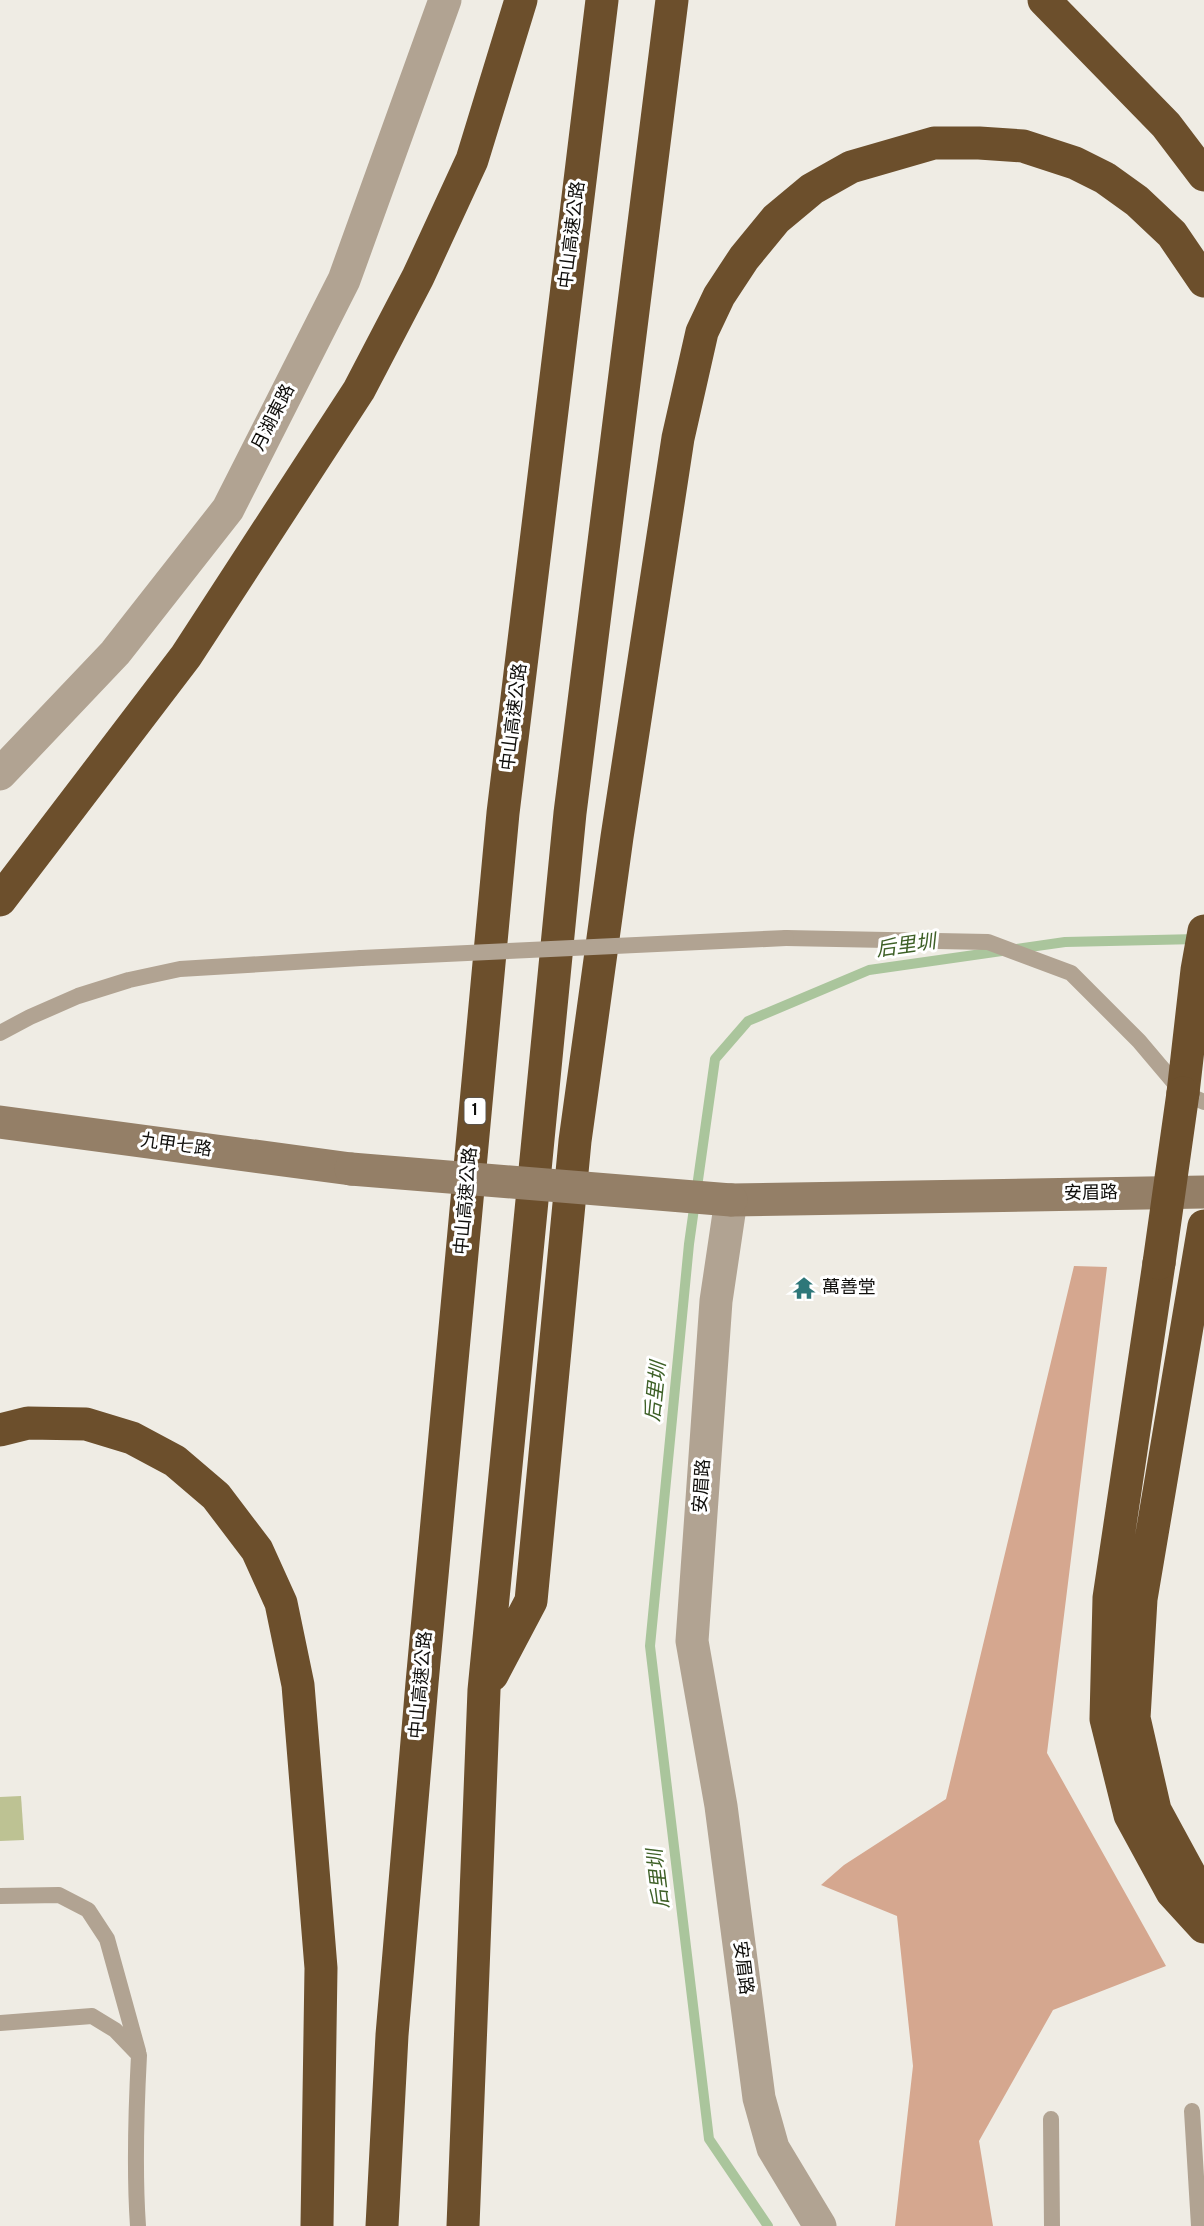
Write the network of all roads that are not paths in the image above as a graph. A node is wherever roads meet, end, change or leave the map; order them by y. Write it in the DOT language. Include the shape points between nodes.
graph roads {
  1 [pos="445,0"];
  2 [pos="521,0"];
  3 [pos="602,0"];
  4 [pos="672,0"];
  5 [pos="1044,0"];
  6 [pos="1204,175"];
  7 [pos="1204,281"];
  8 [pos="0,774"];
  9 [pos="0,900"];
  10 [pos="1204,931"];
  11 [pos="0,1033"];
  12 [pos="1194,1097"];
  13 [pos="0,1122"];
  14 [pos="1204,1192"];
  15 [pos="731,1200"];
  16 [pos="1204,1226"];
  17 [pos="0,1430"];
  18 [pos="484,1690"];
  19 [pos="1204,1893"];
  20 [pos="0,1896"];
  21 [pos="1204,1927"];
  22 [pos="0,2023"];
  23 [pos="139,2055"];
  24 [pos="1192,2111"];
  25 [pos="1051,2119"];
  26 [pos="138,2226"];
  27 [pos="317,2226"];
  28 [pos="382,2226"];
  29 [pos="463,2226"];
  30 [pos="820,2226"];
  31 [pos="1052,2226"];
  32 [pos="1198,2226"];
  1 -- 8 [label="street, 月湖東路" via="344,280 228,509 115,653"];
  2 -- 9 [label="highway" via="472,160 418,277 359,390 186,656"];
  3 -- 28 [label="highway, 中山高速公路 / 1" via="503,813 420,1707 392,2036"];
  4 -- 18 [label="highway" via="570,813"];
  5 -- 6 [label="highway" via="1166,125"];
  7 -- 18 [label="highway" via="1172,234 1105,178 1075,163 1023,146 934,143 851,167 812,189 776,219 719,296 702,332 678,438 616,837 575,1141 531,1601"];
  10 -- 12 [label="highway" via="1197,970"];
  11 -- 12 [label="lane, bridge" via="78,996 180,969 786,938 988,942 1071,973"];
  12 -- 21 [label="highway, bridge" via="1158,1263 1109,1598 1106,1719 1130,1815 1172,1892"];
  13 -- 15 [label="street, 九甲七路, bridge" via="351,1169"];
  14 -- 15 [label="street, 安眉路"];
  15 -- 30 [label="street, 安眉路" via="716,1301 692,1641 721,1806 759,2098 773,2148"];
  16 -- 19 [label="highway" via="1141,1599 1134,1718 1155,1810"];
  17 -- 27 [label="highway" via="28,1423 86,1424 132,1438 175,1461 216,1496 257,1550 281,1603 298,1685 321,1968"];
  18 -- 29 [label="highway"];
  20 -- 23 [label="lane" via="59,1895 88,1910 107,1939"];
  22 -- 23 [label="lane" via="92,2016 115,2030"];
  23 -- 26 [label="lane" via="135,2169"];
  24 -- 32 [label="lane"];
  25 -- 31 [label="lane"];
}
